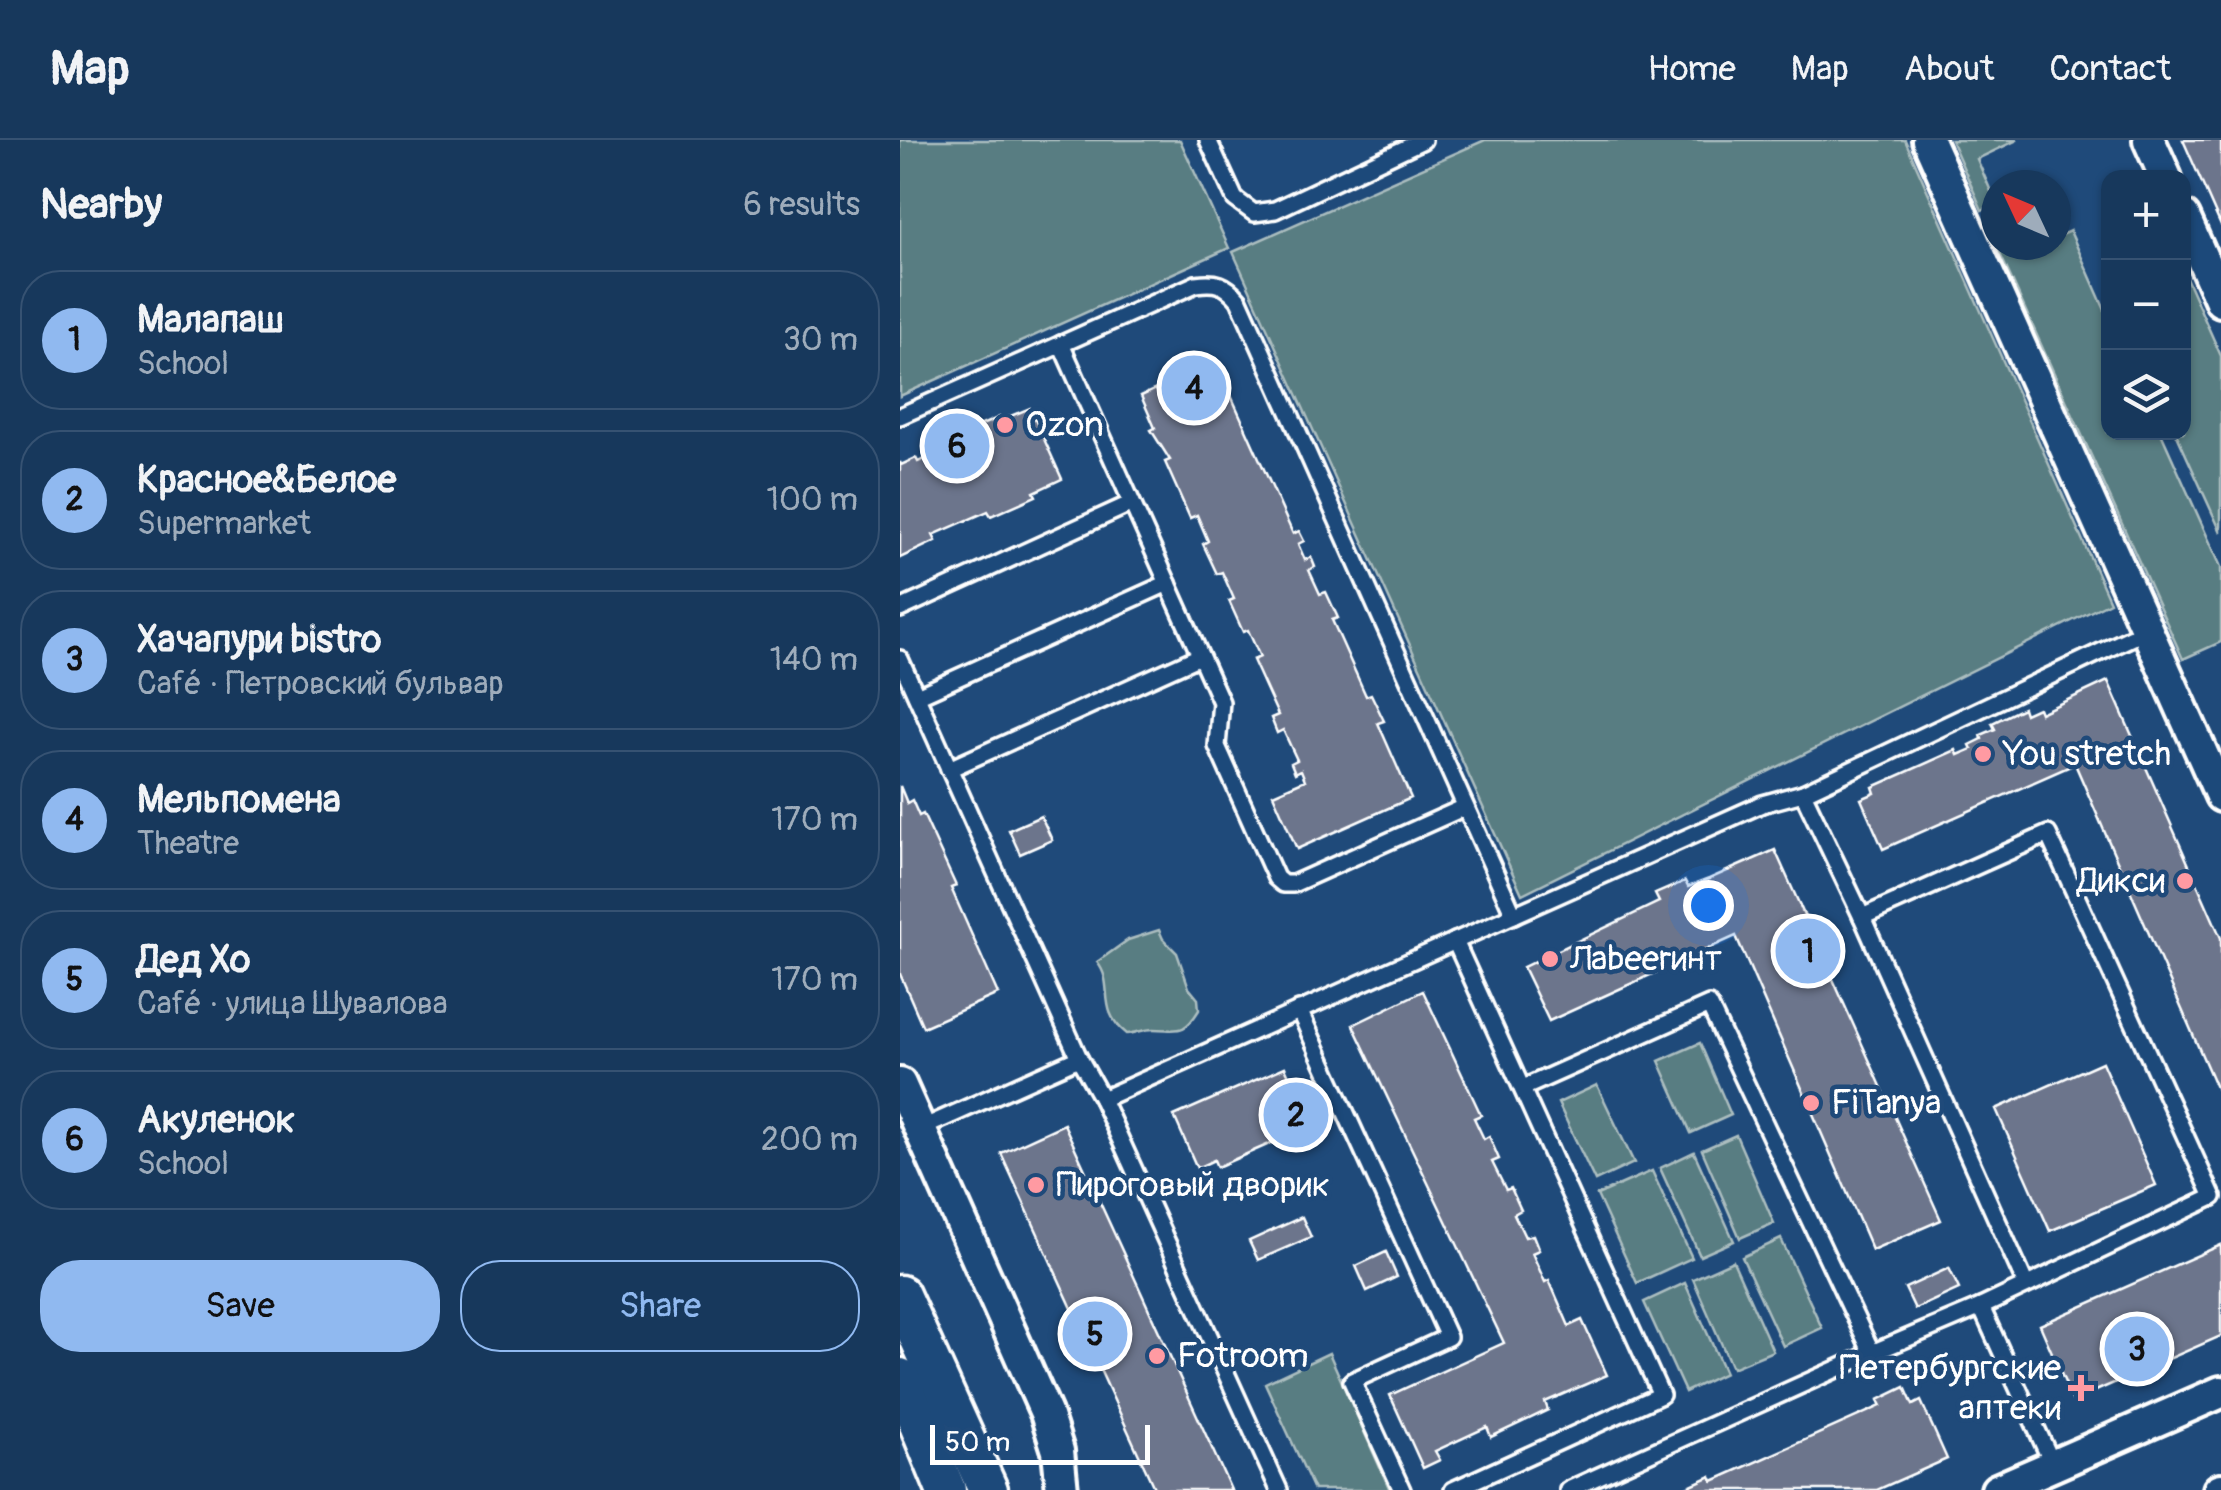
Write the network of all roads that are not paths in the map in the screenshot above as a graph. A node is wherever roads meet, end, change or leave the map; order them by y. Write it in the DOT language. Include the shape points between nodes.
graph roads {
  1 [pos="1208,140"];
  2 [pos="1423,140"];
  3 [pos="1928,140"];
  4 [pos="2149,140"];
  5 [pos="2162,170"];
  6 [pos="2191,232"];
  7 [pos="2221,300"];
  8 [pos="1061,344"];
  9 [pos="900,416"];
  10 [pos="1132,503"];
  11 [pos="1168,583"];
  12 [pos="900,609"];
  13 [pos="2147,630"];
  14 [pos="1200,656"];
  15 [pos="900,659"];
  16 [pos="916,696"];
  17 [pos="949,768"];
  18 [pos="1803,792"];
  19 [pos="2221,796"];
  20 [pos="1466,807"];
  21 [pos="1514,915"];
  22 [pos="1862,917"];
  23 [pos="1454,941"];
  24 [pos="1299,1010"];
  25 [pos="1079,1058"];
  26 [pos="900,1084"];
  27 [pos="1523,1088"];
  28 [pos="1102,1099"];
  29 [pos="920,1129"];
  30 [pos="2026,1285"];
  31 [pos="900,1295"];
  32 [pos="1981,1307"];
  33 [pos="1872,1354"];
  34 [pos="900,1378"];
  35 [pos="2221,1392"];
  36 [pos="2053,1465"];
  37 [pos="946,1490"];
  38 [pos="988,1490"];
  39 [pos="1062,1490"];
  40 [pos="1280,1490"];
  41 [pos="1402,1490"];
  42 [pos="1453,1490"];
  43 [pos="1568,1490"];
  44 [pos="1997,1490"];
  1 -- 2 [label="lane" via="1235,199 1254,213 1276,210"];
  3 -- 13 [label="street"];
  4 -- 5 [label="street"];
  6 -- 7 [label="street"];
  8 -- 9 [label="lane"];
  8 -- 10 [label="lane"];
  8 -- 20 [label="lane" via="1196,284 1228,287"];
  10 -- 11 [label="lane"];
  10 -- 12 [label="lane"];
  11 -- 14 [label="lane"];
  11 -- 16 [label="lane"];
  13 -- 18 [label="lane"];
  13 -- 19 [label="street"];
  14 -- 17 [label="lane"];
  14 -- 20 [label="lane" via="1221,702 1217,746 1283,884"];
  15 -- 16 [label="lane"];
  16 -- 17 [label="lane"];
  17 -- 25 [label="lane"];
  18 -- 21 [label="lane" via="1762,804"];
  18 -- 22 [label="lane"];
  20 -- 21 [label="lane"];
  21 -- 23 [label="lane"];
  22 -- 30 [label="lane"];
  22 -- 30 [label="lane" via="2048,834 2212,1197"];
  23 -- 24 [label="lane"];
  23 -- 27 [label="lane"];
  24 -- 28 [label="lane"];
  24 -- 41 [label="lane" via="1448,1337 1352,1381"];
  25 -- 28 [label="lane"];
  25 -- 29 [label="lane"];
  26 -- 29 [label="street"];
  27 -- 33 [label="lane" via="1709,1005"];
  27 -- 42 [label="lane" via="1661,1395"];
  28 -- 40 [label="lane"];
  29 -- 39 [label="street" via="1046,1413"];
  30 -- 32 [label="lane"];
  31 -- 38 [label="street"];
  32 -- 33 [label="lane"];
  32 -- 36 [label="lane"];
  33 -- 43 [label="lane"];
  34 -- 37 [label="street"];
  35 -- 36 [label="street"];
  36 -- 44 [label="street"];
}
